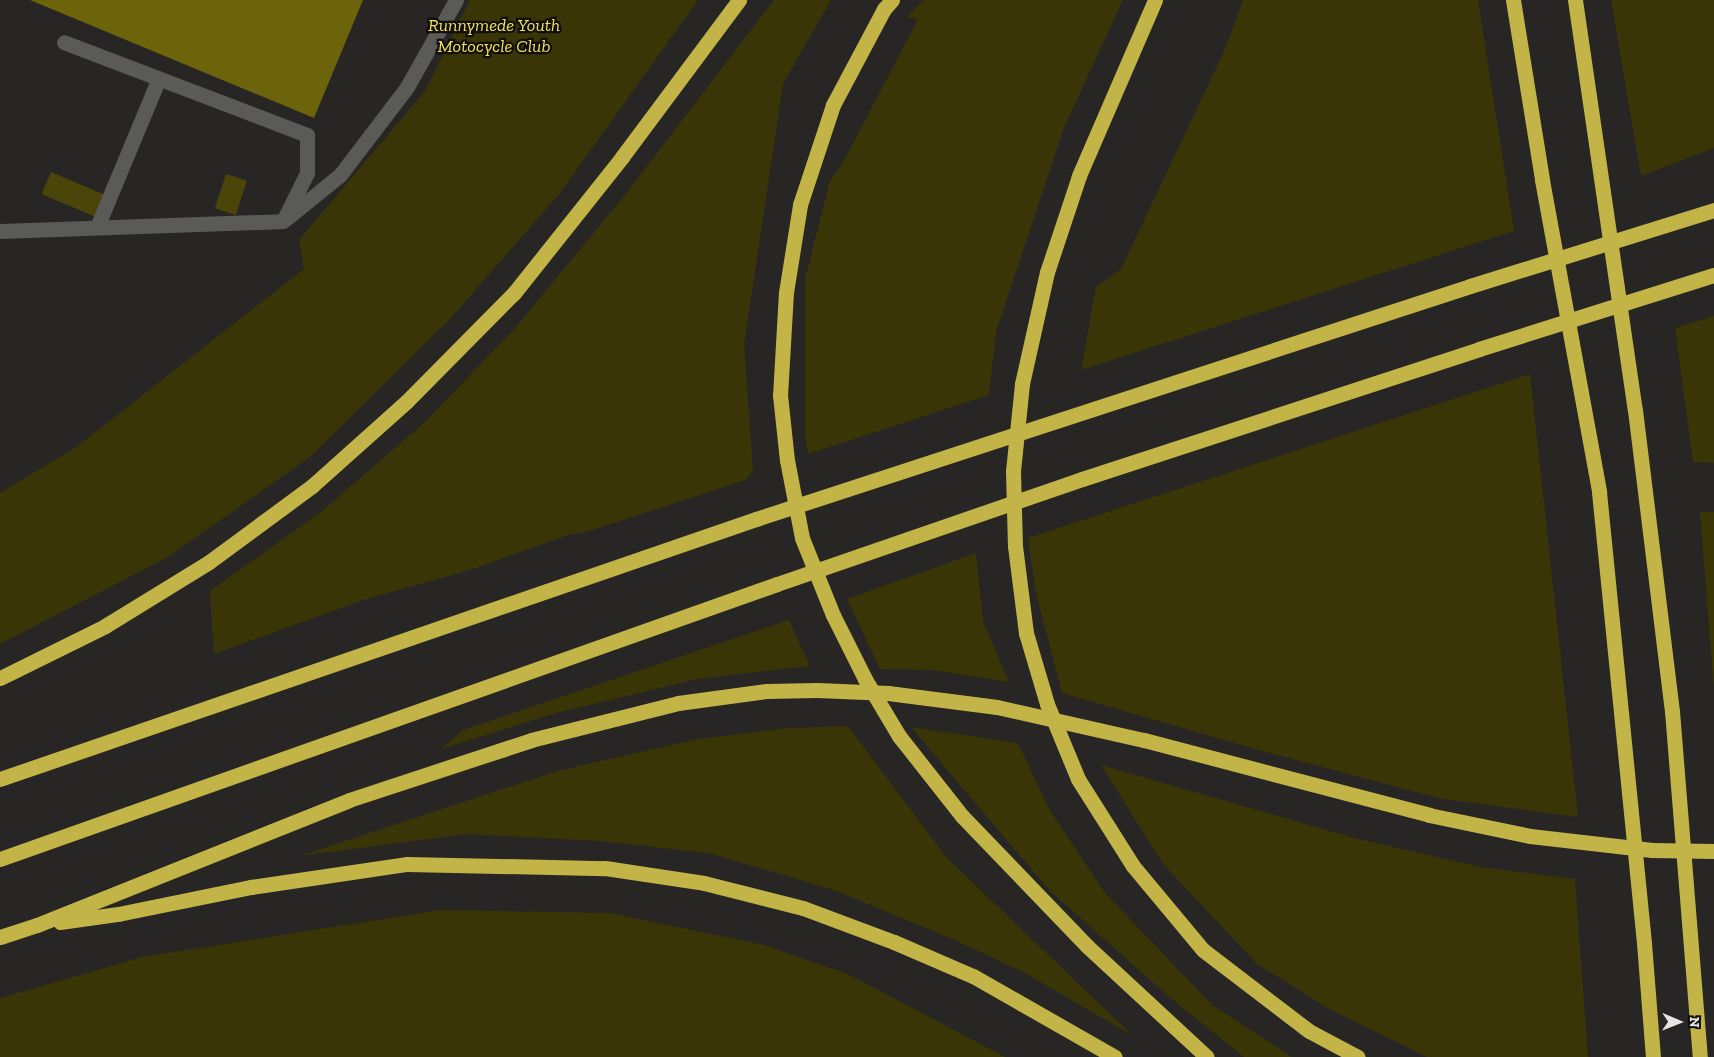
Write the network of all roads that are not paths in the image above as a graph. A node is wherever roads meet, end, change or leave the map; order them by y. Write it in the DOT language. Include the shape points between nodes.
graph roads {
  1 [pos="456,0"];
  2 [pos="739,0"];
  3 [pos="892,0"];
  4 [pos="1155,0"];
  5 [pos="1513,0"];
  6 [pos="1575,0"];
  7 [pos="64,42"];
  8 [pos="158,78"];
  9 [pos="1713,210"];
  10 [pos="282,221"];
  11 [pos="97,226"];
  12 [pos="0,231"];
  13 [pos="1714,275"];
  14 [pos="0,678"];
  15 [pos="0,779"];
  16 [pos="1714,851"];
  17 [pos="0,859"];
  18 [pos="37,925"];
  19 [pos="0,937"];
  20 [pos="1115,1057"];
  21 [pos="1208,1057"];
  22 [pos="1358,1057"];
  23 [pos="1652,1057"];
  24 [pos="1700,1057"];
  1 -- 10 [label="lane" via="407,87 340,175"];
  2 -- 14 [label="highway" via="622,158 514,293 407,401 312,486 209,562 106,626"];
  3 -- 21 [label="highway" via="884,9 833,106 800,205 786,292 780,395 787,460 802,538 833,615 865,679 899,736 962,816 1087,946"];
  4 -- 22 [label="highway" via="1079,176 1047,272 1022,384 1013,471 1014,546 1026,633 1047,704 1078,779 1133,866 1203,950 1309,1031"];
  5 -- 23 [label="highway" via="1599,492 1644,943"];
  6 -- 24 [label="highway" via="1635,410 1672,711"];
  7 -- 8 [label="lane"];
  8 -- 10 [label="lane" via="307,135 308,173"];
  8 -- 11 [label="lane"];
  9 -- 15 [label="highway" via="1082,411 756,519"];
  10 -- 11 [label="lane"];
  11 -- 12 [label="lane"];
  13 -- 17 [label="highway" via="1082,479"];
  16 -- 18 [label="highway" via="1652,850 1530,836 1429,815 1073,722 957,700 888,693 767,691 678,703 531,740 349,800"];
  18 -- 19 [label="highway"];
  18 -- 20 [label="highway" via="118,914 251,887 407,864 605,868 704,884 803,908 973,976"];
}
